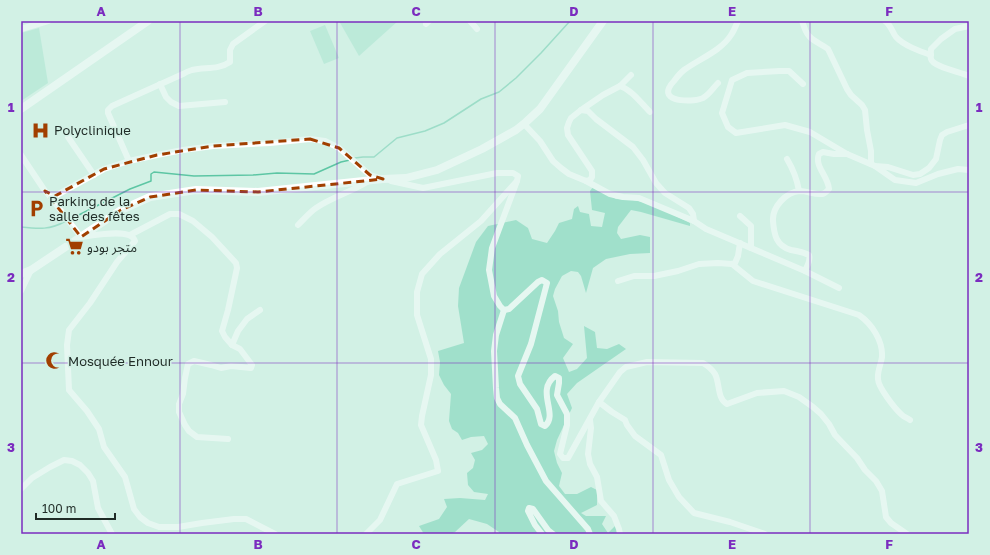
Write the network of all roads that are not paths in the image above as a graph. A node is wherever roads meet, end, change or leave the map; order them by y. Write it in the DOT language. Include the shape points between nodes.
graph roads {
  1 [pos="48,21"];
  2 [pos="148,21"];
  3 [pos="265,21"];
  4 [pos="470,21"];
  5 [pos="603,21"];
  6 [pos="738,21"];
  7 [pos="802,21"];
  8 [pos="885,21"];
  9 [pos="969,26"];
  10 [pos="21,29"];
  11 [pos="477,29"];
  12 [pos="931,55"];
  13 [pos="631,75"];
  14 [pos="969,76"];
  15 [pos="718,83"];
  16 [pos="160,84"];
  17 [pos="802,84"];
  18 [pos="620,86"];
  19 [pos="225,102"];
  20 [pos="21,109"];
  21 [pos="581,110"];
  22 [pos="650,112"];
  23 [pos="524,124"];
  24 [pos="969,125"];
  25 [pos="68,137"];
  26 [pos="847,154"];
  27 [pos="21,155"];
  28 [pos="787,159"];
  29 [pos="129,161"];
  30 [pos="873,165"];
  31 [pos="969,169"];
  32 [pos="94,175"];
  33 [pos="369,178"];
  34 [pos="383,179"];
  35 [pos="517,181"];
  36 [pos="586,181"];
  37 [pos="45,191"];
  38 [pos="799,191"];
  39 [pos="740,216"];
  40 [pos="694,222"];
  41 [pos="298,225"];
  42 [pos="130,235"];
  43 [pos="81,237"];
  44 [pos="740,243"];
  45 [pos="751,248"];
  46 [pos="732,264"];
  47 [pos="31,270"];
  48 [pos="805,272"];
  49 [pos="21,274"];
  50 [pos="618,281"];
  51 [pos="838,288"];
  52 [pos="21,290"];
  53 [pos="260,310"];
  54 [pos="504,310"];
  55 [pos="232,345"];
  56 [pos="599,402"];
  57 [pos="590,419"];
  58 [pos="910,420"];
  59 [pos="228,439"];
  60 [pos="21,489"];
  61 [pos="159,526"];
  62 [pos="112,534"];
  63 [pos="157,534"];
  64 [pos="275,534"];
  65 [pos="366,534"];
  66 [pos="542,534"];
  67 [pos="553,534"];
  68 [pos="590,534"];
  69 [pos="620,534"];
  70 [pos="765,534"];
  71 [pos="907,534"];
  1 -- 10 [label="street"];
  2 -- 20 [label="street"];
  3 -- 16 [label="street" via="233,44 230,62 225,66 192,70"];
  4 -- 11 [label="street"];
  5 -- 23 [label="street" via="540,109"];
  6 -- 15 [label="street" via="728,40 684,70 669,86 668,91 671,98 676,100 694,101 706,96"];
  7 -- 30 [label="street" via="808,36 828,49 847,89 865,110"];
  8 -- 12 [label="street" via="901,42"];
  9 -- 12 [label="street" via="956,29 941,38 931,49"];
  12 -- 14 [label="street" via="933,63"];
  13 -- 18 [label="street"];
  16 -- 19 [label="street" via="166,97 179,106"];
  16 -- 29 [label="street" via="108,110 109,118"];
  17 -- 26 [label="street" via="789,71 747,73 732,80 722,113 728,127 736,133 785,125 810,132"];
  18 -- 21 [label="street"];
  18 -- 22 [label="street" via="631,92"];
  21 -- 36 [label="street" via="572,118 567,128 568,135 592,171 592,177"];
  21 -- 40 [label="street" via="588,111 633,148 665,193 689,208"];
  23 -- 34 [label="street" via="482,149 437,170 406,178"];
  23 -- 36 [label="street" via="540,141 553,161 570,174"];
  24 -- 30 [label="street" via="942,135 936,158 929,168 920,174 913,175"];
  25 -- 32 [label="street"];
  26 -- 30 [label="street"];
  26 -- 38 [label="street" via="819,154 818,165 828,183 829,189 826,193"];
  27 -- 37 [label="street"];
  28 -- 38 [label="street" via="798,181"];
  29 -- 32 [label="street"];
  29 -- 33 [label="street" via="213,146 310,139 325,141 339,148"];
  30 -- 31 [label="street" via="895,180 916,183 938,174"];
  32 -- 37 [label="street" via="55,196"];
  33 -- 34 [label="street"];
  33 -- 41 [label="street" via="357,188 336,196 315,209"];
  33 -- 43 [label="street" via="258,192 196,190 150,197 121,210"];
  34 -- 35 [label="street" via="423,188 497,173 513,173 518,176"];
  35 -- 54 [label="street" via="492,248 489,270 494,296"];
  35 -- 65 [label="street" via="482,221 440,254 422,274 417,292 417,315 431,359 431,375 421,425 438,471 397,484 380,520"];
  36 -- 40 [label="street" via="610,194 640,198"];
  37 -- 43 [label="street"];
  38 -- 48 [label="street" via="786,196 780,202 773,220 776,238 780,244 790,250 809,255 810,260"];
  39 -- 45 [label="street" via="751,226"];
  40 -- 44 [label="street"];
  42 -- 43 [label="street" via="109,232"];
  42 -- 55 [label="street" via="170,214 179,214 193,221 219,243 236,263 237,268 222,331"];
  42 -- 61 [label="street" via="135,241 69,330 70,390 99,429 104,447 125,477 134,509 148,523"];
  43 -- 47 [label="street"];
  44 -- 45 [label="street"];
  44 -- 46 [label="street" via="738,256"];
  45 -- 48 [label="street"];
  46 -- 50 [label="street" via="699,264 678,271 654,276 634,276"];
  46 -- 58 [label="street" via="753,281 859,315 866,320 880,342 882,356 877,377 879,383 900,414"];
  47 -- 49 [label="street"];
  47 -- 52 [label="street"];
  48 -- 51 [label="street"];
  53 -- 55 [label="street" via="247,319"];
  54 -- 57 [label="street" via="509,309 538,282 542,280 547,284 531,344 518,376 520,384 537,409 541,424 545,426 550,413 546,396 547,387 555,376 559,378 557,395 567,414 560,454 562,458 568,458"];
  54 -- 68 [label="street" via="494,351 497,398 515,418 546,481"];
  55 -- 59 [label="street" via="240,349 252,364 251,368 221,368 194,361 188,364 179,404 179,412 189,431 204,438"];
  56 -- 57 [label="street"];
  56 -- 70 [label="street" via="625,420 635,436 661,455 678,497 694,513"];
  56 -- 71 [label="street" via="626,367 647,362 703,363 715,374 721,398 727,404 764,392 784,391 799,397 821,414 835,435 876,481 882,491 886,517"];
  57 -- 69 [label="street" via="590,464 597,477 602,501 614,516"];
  60 -- 62 [label="street" via="50,466 64,460 72,461 80,465 93,481 98,508"];
  61 -- 63 [label="street"];
  61 -- 64 [label="street" via="178,527 246,519"];
  66 -- 67 [label="street" via="529,515 529,508 533,509"];
}
